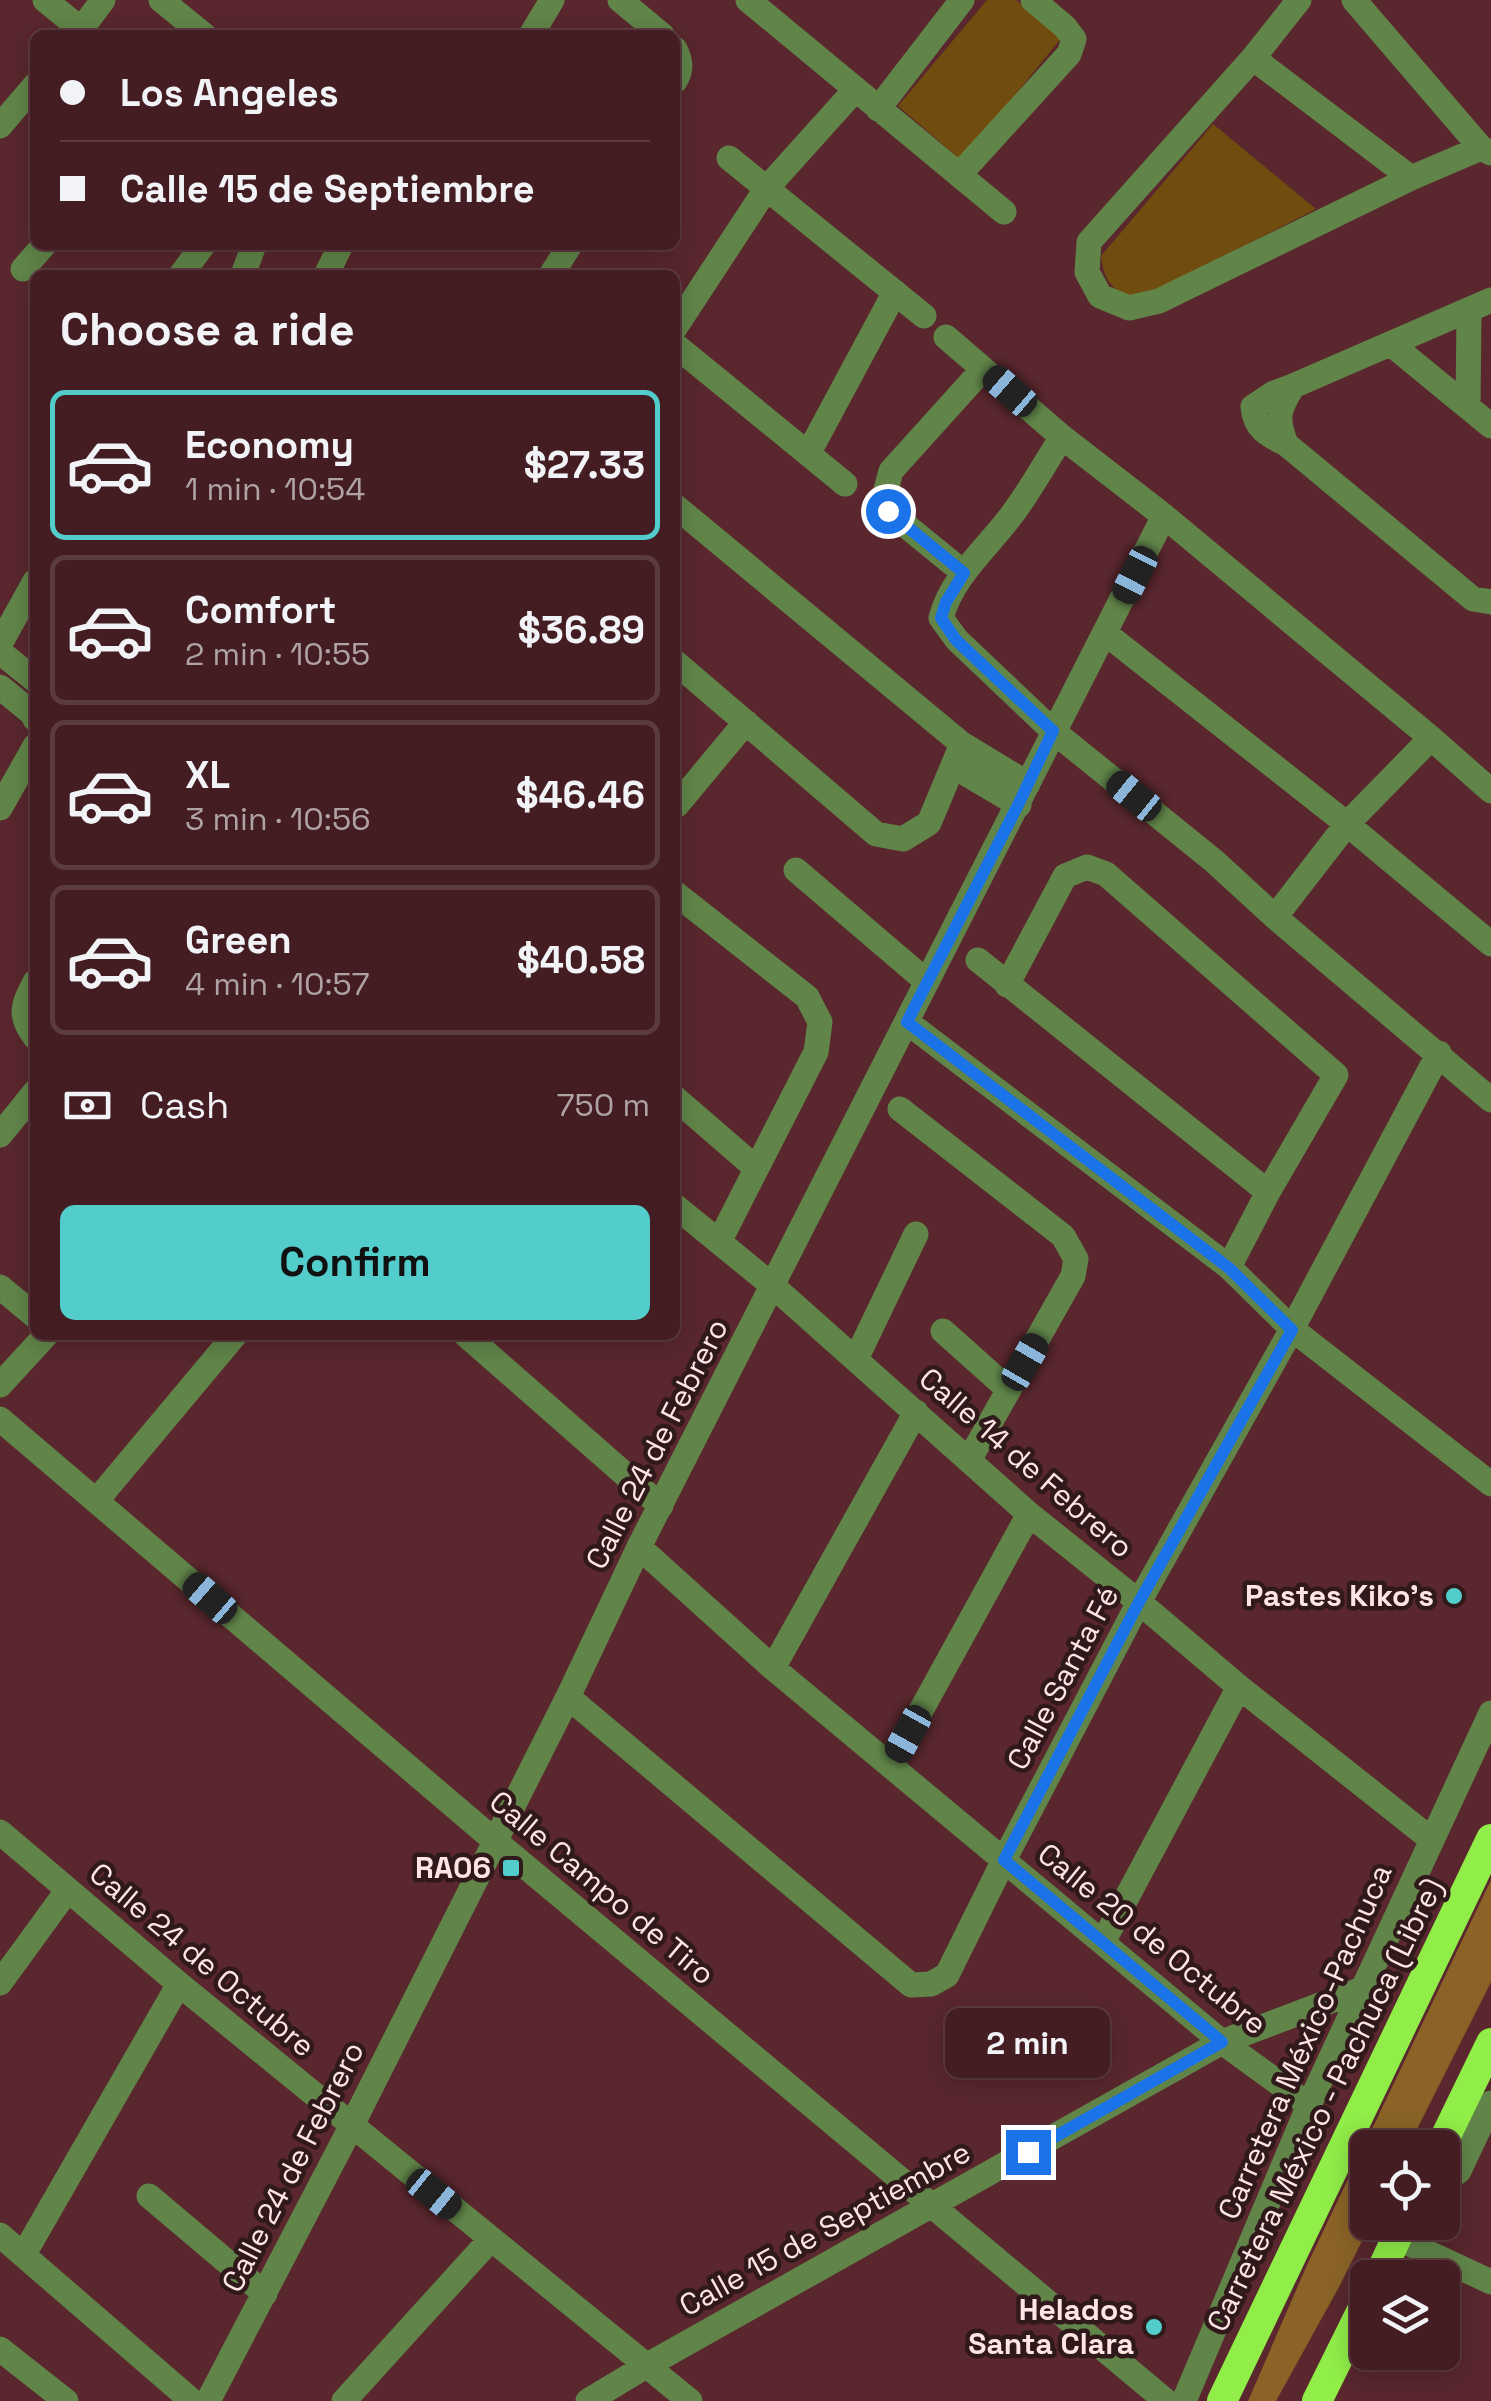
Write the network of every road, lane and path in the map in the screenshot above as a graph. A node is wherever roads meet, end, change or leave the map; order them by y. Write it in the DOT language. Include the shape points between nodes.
graph roads {
  1 [pos="44,0"];
  2 [pos="103,0"];
  3 [pos="161,0"];
  4 [pos="552,0"];
  5 [pos="620,0"];
  6 [pos="962,0"];
  7 [pos="1033,0"];
  8 [pos="1299,0"];
  9 [pos="1354,0"];
  10 [pos="755,2"];
  11 [pos="79,30"];
  12 [pos="84,30"];
  13 [pos="198,30"];
  14 [pos="534,30"];
  15 [pos="656,30"];
  16 [pos="1253,58"];
  17 [pos="855,90"];
  18 [pos="30,91"];
  19 [pos="878,109"];
  20 [pos="1,123"];
  21 [pos="1486,151"];
  22 [pos="728,158"];
  23 [pos="959,175"];
  24 [pos="1410,178"];
  25 [pos="766,189"];
  26 [pos="1004,212"];
  27 [pos="40,250"];
  28 [pos="199,250"];
  29 [pos="23,269"];
  30 [pos="184,270"];
  31 [pos="895,292"];
  32 [pos="1480,305"];
  33 [pos="924,316"];
  34 [pos="680,320"];
  35 [pos="946,337"];
  36 [pos="1391,344"];
  37 [pos="680,348"];
  38 [pos="984,368"];
  39 [pos="1468,407"];
  40 [pos="1491,426"];
  41 [pos="1062,436"];
  42 [pos="808,454"];
  43 [pos="845,484"];
  44 [pos="680,510"];
  45 [pos="1164,516"];
  46 [pos="964,573"];
  47 [pos="30,590"];
  48 [pos="1491,602"];
  49 [pos="1105,633"];
  50 [pos="0,644"];
  51 [pos="0,652"];
  52 [pos="680,666"];
  53 [pos="30,676"];
  54 [pos="0,687"];
  55 [pos="30,712"];
  56 [pos="746,722"];
  57 [pos="1053,731"];
  58 [pos="1431,738"];
  59 [pos="30,754"];
  60 [pos="958,755"];
  61 [pos="1491,791"];
  62 [pos="1023,794"];
  63 [pos="3,795"];
  64 [pos="680,802"];
  65 [pos="1347,824"];
  66 [pos="796,870"];
  67 [pos="680,897"];
  68 [pos="1275,917"];
  69 [pos="1491,944"];
  70 [pos="978,960"];
  71 [pos="926,981"];
  72 [pos="1007,984"];
  73 [pos="30,992"];
  74 [pos="907,1022"];
  75 [pos="30,1030"];
  76 [pos="1439,1053"];
  77 [pos="30,1098"];
  78 [pos="1491,1100"];
  79 [pos="680,1102"];
  80 [pos="900,1109"];
  81 [pos="0,1136"];
  82 [pos="756,1168"];
  83 [pos="1268,1192"];
  84 [pos="680,1210"];
  85 [pos="916,1234"];
  86 [pos="719,1242"];
  87 [pos="1229,1268"];
  88 [pos="773,1286"];
  89 [pos="0,1287"];
  90 [pos="30,1312"];
  91 [pos="1292,1330"];
  92 [pos="942,1332"];
  93 [pos="41,1340"];
  94 [pos="231,1340"];
  95 [pos="472,1340"];
  96 [pos="856,1359"];
  97 [pos="4,1380"];
  98 [pos="1009,1390"];
  99 [pos="916,1412"];
  100 [pos="0,1419"];
  101 [pos="969,1460"];
  102 [pos="1491,1484"];
  103 [pos="97,1500"];
  104 [pos="661,1506"];
  105 [pos="1029,1514"];
  106 [pos="639,1547"];
  107 [pos="1139,1602"];
  108 [pos="773,1668"];
  109 [pos="1239,1687"];
  110 [pos="568,1697"];
  111 [pos="1491,1713"];
  112 [pos="890,1765"];
  113 [pos="0,1832"];
  114 [pos="495,1840"];
  115 [pos="1432,1840"];
  116 [pos="1491,1840"];
  117 [pos="1004,1860"];
  118 [pos="67,1891"];
  119 [pos="1103,1942"];
  120 [pos="0,1983"];
  121 [pos="179,1984"];
  122 [pos="1365,1988"];
  123 [pos="1222,2042"];
  124 [pos="1491,2043"];
  125 [pos="1491,2103"];
  126 [pos="1309,2105"];
  127 [pos="352,2126"];
  128 [pos="1449,2130"];
  129 [pos="1460,2167"];
  130 [pos="148,2196"];
  131 [pos="931,2206"];
  132 [pos="490,2240"];
  133 [pos="1418,2240"];
  134 [pos="7,2242"];
  135 [pos="1491,2282"];
  136 [pos="265,2294"];
  137 [pos="1350,2334"];
  138 [pos="0,2349"];
  139 [pos="646,2366"];
  140 [pos="66,2401"];
  141 [pos="192,2401"];
  142 [pos="208,2401"];
  143 [pos="344,2401"];
  144 [pos="588,2401"];
  145 [pos="690,2401"];
  146 [pos="1166,2401"];
  147 [pos="1184,2401"];
  148 [pos="1222,2401"];
  149 [pos="1317,2401"];
  1 -- 11 [label="street"];
  2 -- 12 [label="street"];
  3 -- 13 [label="street"];
  4 -- 14 [label="street"];
  5 -- 15 [label="street"];
  6 -- 19 [label="street"];
  7 -- 23 [label="street" via="1074,39 1069,54"];
  8 -- 16 [label="street"];
  9 -- 21 [label="street"];
  10 -- 17 [label="street"];
  16 -- 24 [label="street"];
  16 -- 24 [label="street" via="1089,242 1087,272 1100,296 1129,308 1158,301"];
  17 -- 19 [label="street"];
  17 -- 25 [label="street"];
  18 -- 20 [label="street"];
  19 -- 23 [label="street"];
  21 -- 24 [label="street"];
  22 -- 25 [label="street"];
  23 -- 26 [label="street"];
  25 -- 31 [label="street"];
  25 -- 34 [label="street"];
  27 -- 29 [label="street"];
  28 -- 30 [label="street"];
  31 -- 33 [label="street"];
  31 -- 42 [label="street"];
  32 -- 36 [label="street"];
  32 -- 39 [label="street"];
  35 -- 38 [label="street"];
  36 -- 39 [label="street"];
  36 -- 48 [label="street" via="1293,386 1280,413 1286,444 1473,600"];
  37 -- 42 [label="street"];
  38 -- 41 [label="street"];
  38 -- 46 [label="street" via="892,471 886,490 888,511"];
  39 -- 40 [label="street"];
  41 -- 45 [label="street"];
  41 -- 46 [label="street" via="1013,514"];
  42 -- 43 [label="street"];
  44 -- 60 [label="street"];
  45 -- 49 [label="street, Calle 24 de Febrero"];
  45 -- 58 [label="street"];
  46 -- 57 [label="street" via="941,618"];
  47 -- 50 [label="street"];
  49 -- 57 [label="street, Calle 24 de Febrero"];
  49 -- 65 [label="street"];
  51 -- 53 [label="street"];
  52 -- 56 [label="street"];
  54 -- 55 [label="street"];
  56 -- 60 [label="street" via="876,834 903,840 928,823"];
  56 -- 64 [label="street"];
  57 -- 62 [label="street, Calle 24 de Febrero"];
  57 -- 68 [label="street"];
  58 -- 61 [label="street"];
  58 -- 65 [label="street"];
  59 -- 63 [label="street"];
  60 -- 62 [label="street"];
  62 -- 71 [label="street, Calle 24 de Febrero"];
  65 -- 68 [label="street"];
  65 -- 69 [label="street"];
  66 -- 71 [label="street"];
  67 -- 82 [label="street" via="807,997 820,1022 816,1052"];
  68 -- 76 [label="street"];
  70 -- 72 [label="street"];
  71 -- 74 [label="street, Calle 24 de Febrero"];
  72 -- 83 [label="street"];
  72 -- 83 [label="street" via="1065,876 1087,868 1106,874 1336,1075"];
  73 -- 75 [label="street" via="24,1004"];
  74 -- 87 [label="street"];
  74 -- 88 [label="street, Calle 24 de Febrero"];
  76 -- 78 [label="street"];
  76 -- 91 [label="street, Calle Santa Fé"];
  77 -- 81 [label="street"];
  79 -- 82 [label="street"];
  80 -- 98 [label="street" via="1063,1236 1076,1259 1074,1276"];
  82 -- 86 [label="street"];
  83 -- 87 [label="street"];
  84 -- 86 [label="street, Calle 14 de Febrero"];
  85 -- 96 [label="street"];
  86 -- 88 [label="street, Calle 14 de Febrero"];
  87 -- 91 [label="street"];
  88 -- 96 [label="street, Calle 14 de Febrero"];
  88 -- 104 [label="street, Calle 24 de Febrero"];
  89 -- 90 [label="street"];
  91 -- 102 [label="street"];
  91 -- 107 [label="street, Calle Santa Fé"];
  92 -- 98 [label="street"];
  93 -- 97 [label="street"];
  94 -- 103 [label="street"];
  95 -- 104 [label="street"];
  96 -- 99 [label="street, Calle 14 de Febrero"];
  98 -- 101 [label="street"];
  99 -- 101 [label="street, Calle 14 de Febrero"];
  99 -- 108 [label="street"];
  100 -- 103 [label="street, Calle Campo de Tiro"];
  101 -- 105 [label="street, Calle 14 de Febrero"];
  103 -- 114 [label="street, Calle Campo de Tiro"];
  104 -- 106 [label="street, Calle 24 de Febrero"];
  105 -- 107 [label="street, Calle 14 de Febrero"];
  105 -- 112 [label="street"];
  106 -- 108 [label="street, Calle 20 de Octubre"];
  106 -- 110 [label="street, Calle 24 de Febrero"];
  107 -- 109 [label="street, Calle 14 de Febrero"];
  107 -- 117 [label="street, Calle Santa Fé"];
  108 -- 112 [label="street, Calle 20 de Octubre"];
  109 -- 115 [label="street, Calle 14 de Febrero"];
  109 -- 119 [label="street"];
  110 -- 114 [label="street, Calle 24 de Febrero"];
  110 -- 117 [label="street, Calle Santa Fé" via="911,1985 947,1975"];
  111 -- 115 [label="street, Carretera México-Pachuca"];
  112 -- 117 [label="street, Calle 20 de Octubre"];
  113 -- 118 [label="street, Calle 24 de Octubre"];
  114 -- 127 [label="street, Calle 24 de Febrero"];
  114 -- 131 [label="street, Calle Campo de Tiro"];
  115 -- 122 [label="street, Carretera México-Pachuca"];
  116 -- 148 [label="highway, Carretera México - Pachuca (Libre)"];
  117 -- 119 [label="street, Calle 20 de Octubre"];
  118 -- 120 [label="street"];
  118 -- 121 [label="street, Calle 24 de Octubre"];
  119 -- 123 [label="street, Calle 20 de Octubre"];
  121 -- 127 [label="street, Calle 24 de Octubre"];
  121 -- 134 [label="street"];
  122 -- 123 [label="street, Calle 15 de Septiembre"];
  122 -- 126 [label="street, Carretera México-Pachuca"];
  123 -- 126 [label="street, Calle 20 de Octubre"];
  123 -- 131 [label="street, Calle 15 de Septiembre"];
  124 -- 128 [label="highway"];
  125 -- 129 [label="street"];
  126 -- 147 [label="street, Carretera México-Pachuca"];
  127 -- 132 [label="street, Calle 24 de Octubre"];
  127 -- 136 [label="street, Calle 24 de Febrero"];
  130 -- 136 [label="street"];
  131 -- 139 [label="street, Calle 15 de Septiembre"];
  131 -- 146 [label="street, Calle Campo de Tiro"];
  132 -- 139 [label="street, Calle 24 de Octubre"];
  132 -- 143 [label="street"];
  133 -- 135 [label="street"];
  134 -- 141 [label="street"];
  136 -- 142 [label="street, Calle 24 de Febrero"];
  137 -- 149 [label="highway"];
  138 -- 140 [label="street"];
  139 -- 144 [label="street, Calle 15 de Septiembre"];
  139 -- 145 [label="street, Calle 24 de Octubre"];
}
